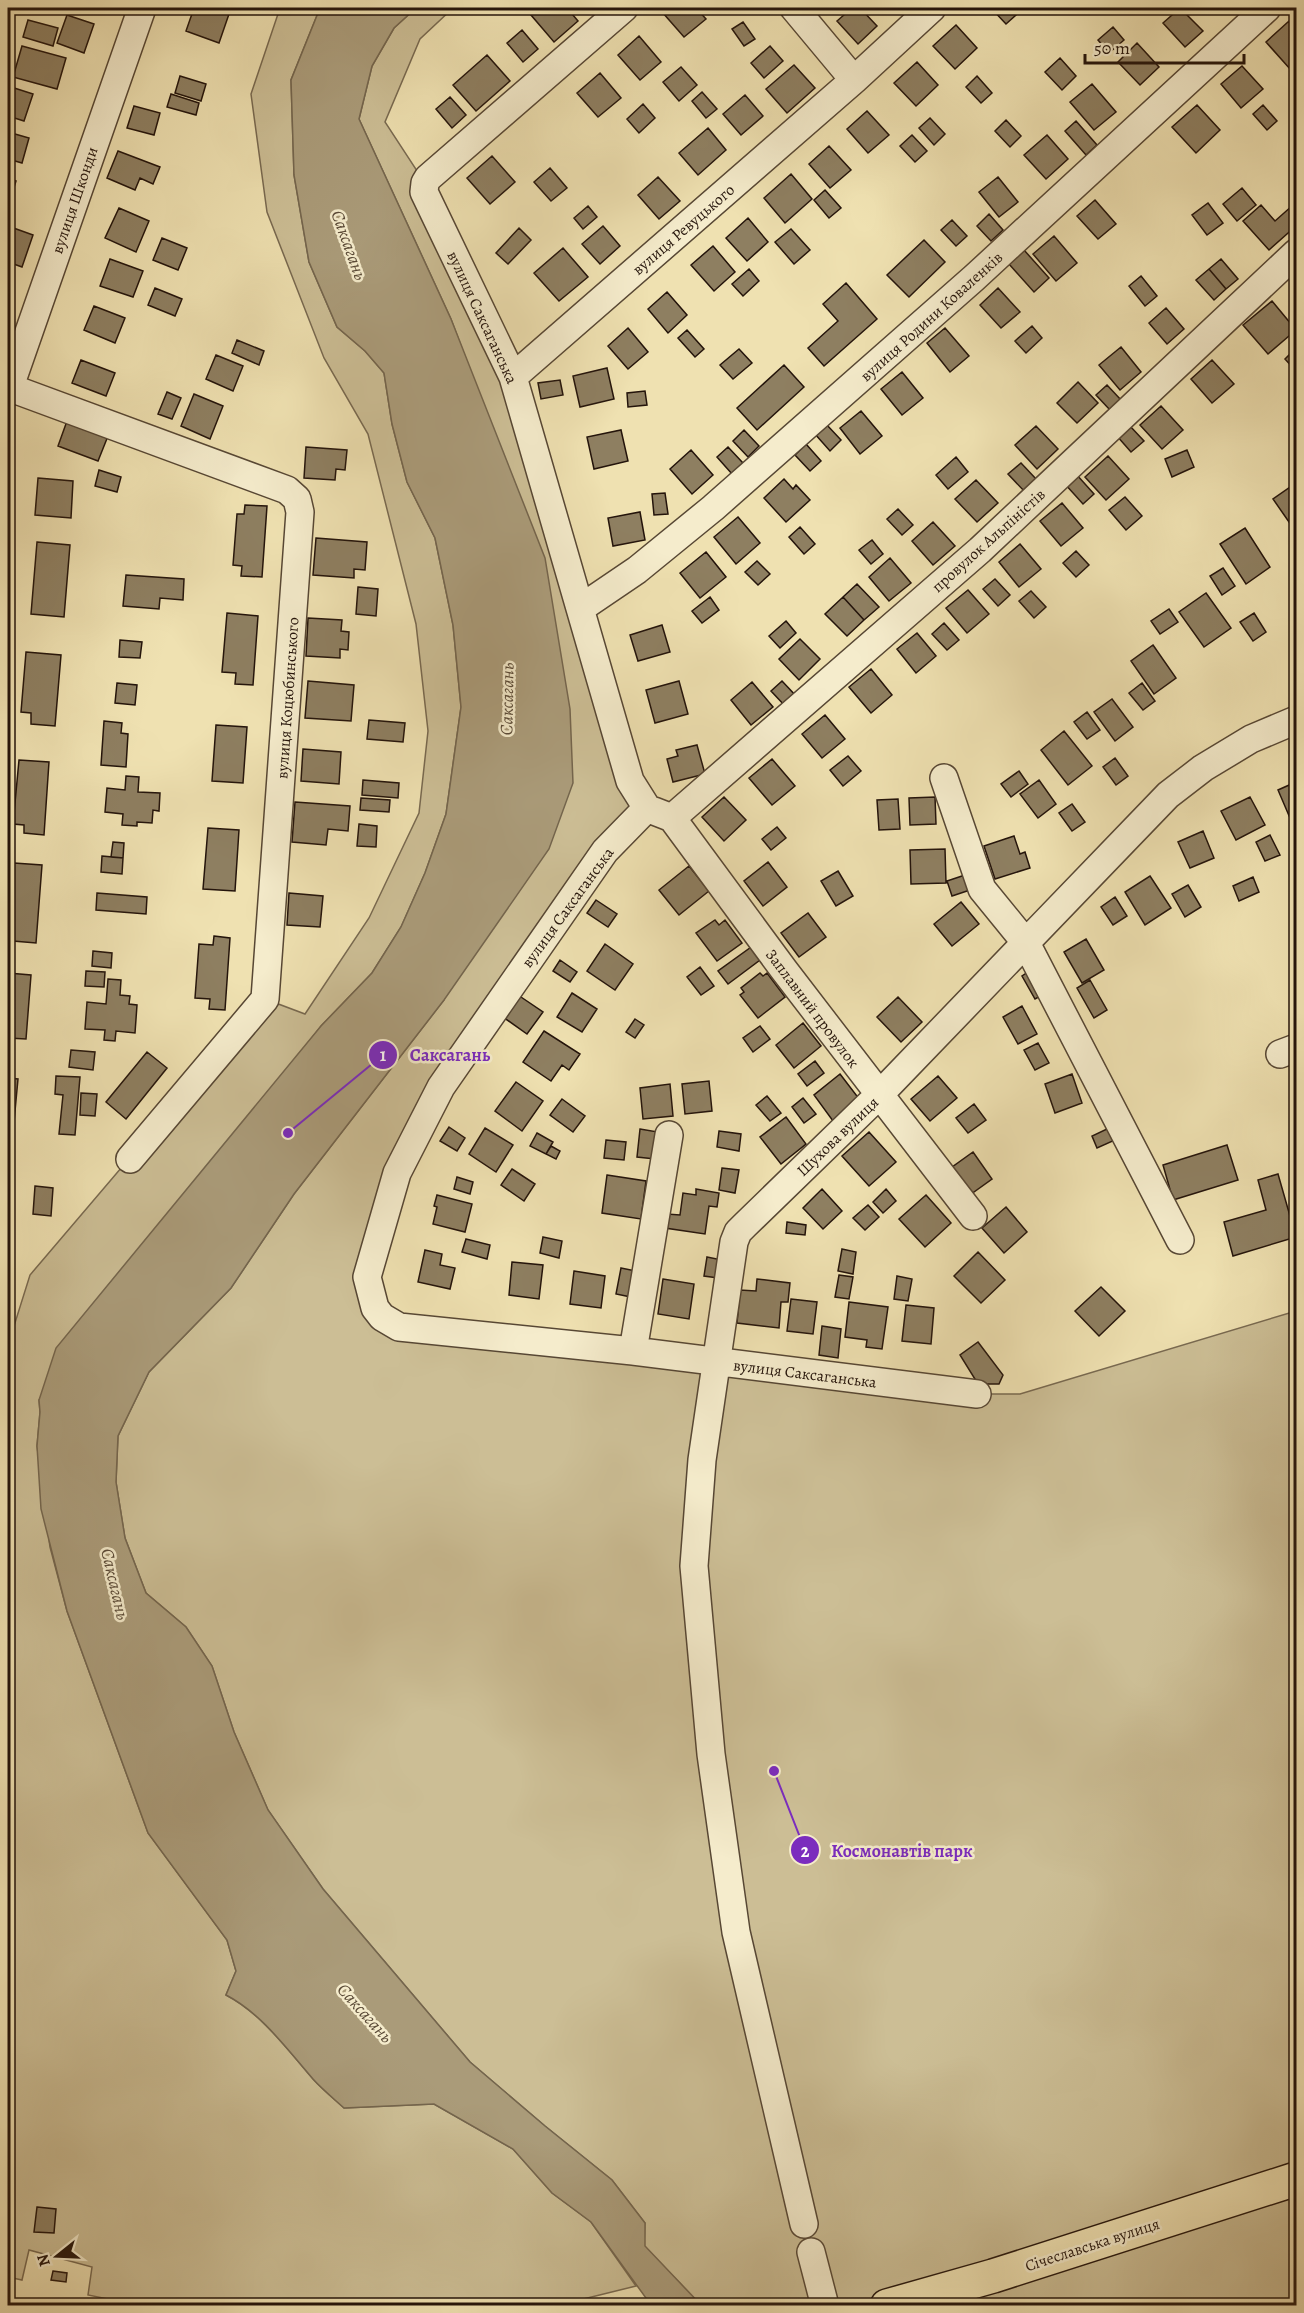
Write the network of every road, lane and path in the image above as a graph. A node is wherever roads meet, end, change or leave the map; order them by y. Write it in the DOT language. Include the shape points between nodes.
graph roads {
  1 [pos="142,8"];
  2 [pos="624,8"];
  3 [pos="794,8"];
  4 [pos="932,8"];
  5 [pos="1267,8"];
  6 [pos="854,80"];
  7 [pos="1296,253"];
  8 [pos="513,377"];
  9 [pos="8,387"];
  10 [pos="8,392"];
  11 [pos="581,608"];
  12 [pos="1296,720"];
  13 [pos="944,778"];
  14 [pos="647,808"];
  15 [pos="672,819"];
  16 [pos="1026,943"];
  17 [pos="880,1094"];
  18 [pos="669,1135"];
  19 [pos="130,1159"];
  20 [pos="973,1216"];
  21 [pos="1180,1240"];
  22 [pos="633,1351"];
  23 [pos="716,1362"];
  24 [pos="977,1394"];
  25 [pos="1296,2179"];
  26 [pos="804,2224"];
  27 [pos="811,2252"];
  28 [pos="825,2306"];
  29 [pos="887,2306"];
  1 -- 9 [label="street, вулиця Шконди"];
  2 -- 8 [label="street, вулиця Саксаганська" via="425,183 424,192"];
  3 -- 6 [label="street"];
  4 -- 6 [label="street, вулиця Ревуцького"];
  5 -- 11 [label="street, вулиця Родини Коваленків" via="974,278 722,501 637,570"];
  6 -- 8 [label="street, вулиця Ревуцького"];
  7 -- 15 [label="street, провулок Альпіністів" via="980,550"];
  8 -- 11 [label="street, вулиця Саксаганська"];
  9 -- 10 [label="street, вулиця Шконди"];
  9 -- 19 [label="street, вулиця Коцюбинського" via="287,490 297,500 300,512 265,999"];
  11 -- 14 [label="street, вулиця Саксаганська" via="630,781"];
  12 -- 16 [label="street, Шухова вулиця" via="1251,739 1168,795"];
  13 -- 16 [label="street" via="982,889"];
  14 -- 15 [label="street, Заплавний провулок"];
  14 -- 22 [label="street, вулиця Саксаганська" via="605,851 441,1087 397,1173 368,1277 375,1308 399,1327"];
  15 -- 17 [label="street, Заплавний провулок"];
  16 -- 17 [label="street, Шухова вулиця"];
  16 -- 21 [label="street"];
  17 -- 20 [label="street, Заплавний провулок"];
  17 -- 23 [label="street, Шухова вулиця" via="738,1232"];
  18 -- 22 [label="street"];
  22 -- 23 [label="street, вулиця Саксаганська"];
  23 -- 24 [label="street, вулиця Саксаганська"];
  23 -- 26 [label="street, Шухова вулиця" via="702,1460 694,1566 711,1754 736,1932"];
  25 -- 29 [label="main road, Січеславська вулиця"];
  27 -- 28 [label="street"];
}
